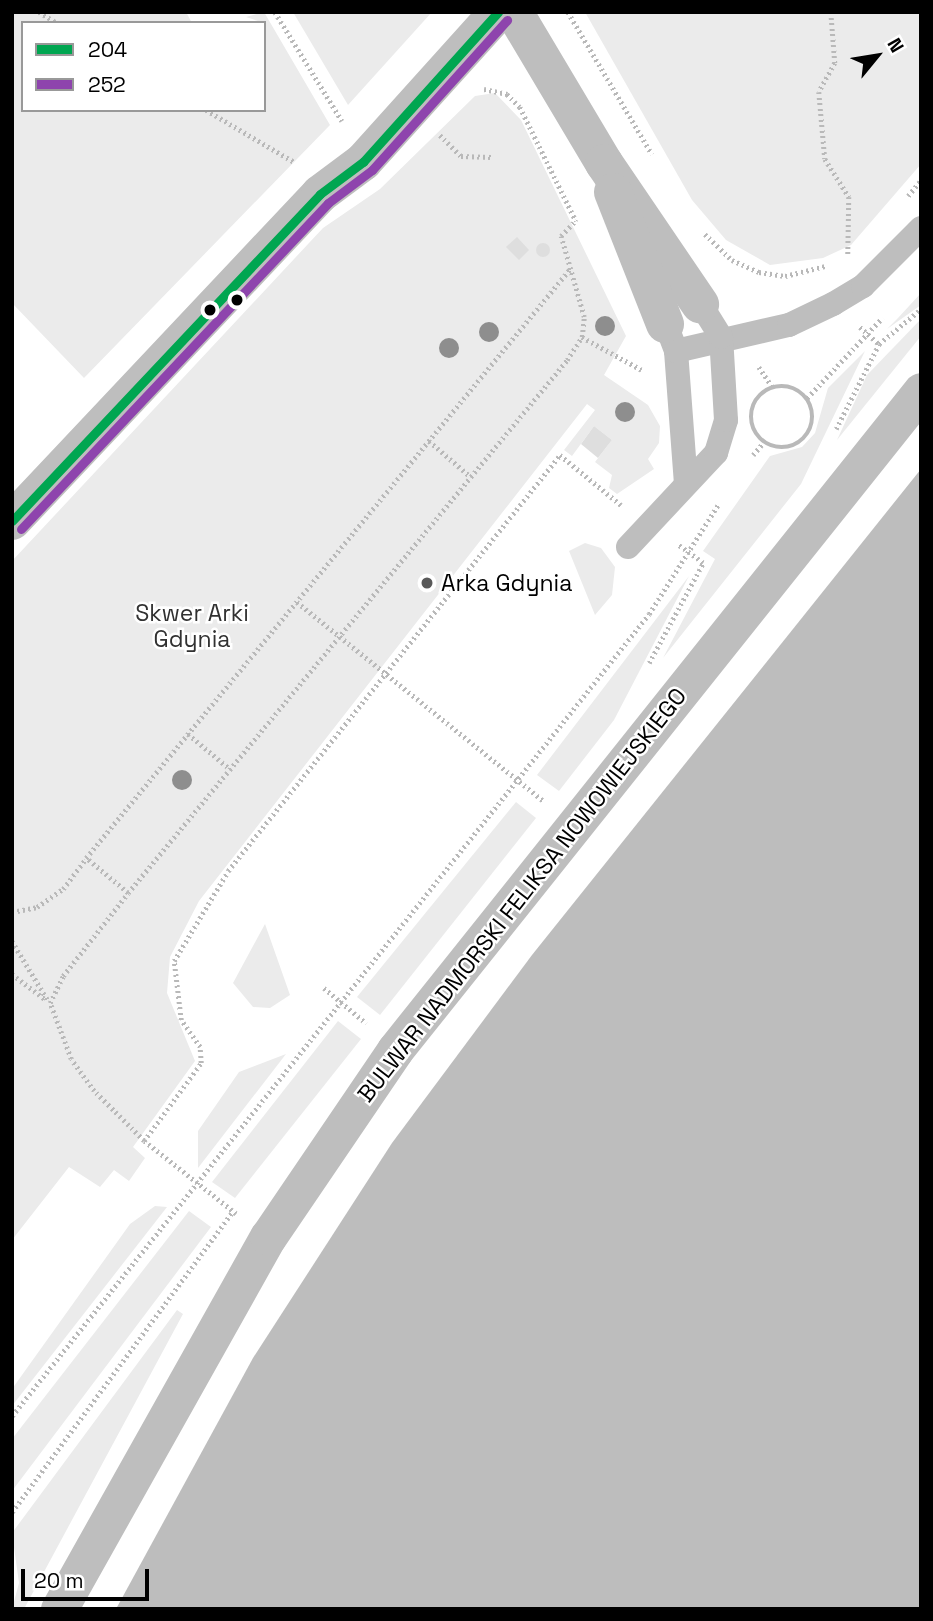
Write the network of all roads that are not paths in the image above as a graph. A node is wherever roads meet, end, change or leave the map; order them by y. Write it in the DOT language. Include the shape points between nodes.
graph roads {
  1 [pos="498,12"];
  2 [pos="514,12"];
  3 [pos="604,163"];
  4 [pos="921,228"];
  5 [pos="700,304"];
  6 [pos="671,337"];
  7 [pos="721,337"];
  8 [pos="921,391"];
  9 [pos="686,483"];
  10 [pos="12,521"];
  11 [pos="628,547"];
  12 [pos="59,1609"];
  1 -- 10 [label="street" via="363,162 320,194"];
  2 -- 3 [label="street"];
  3 -- 5 [label="street"];
  3 -- 6 [label="street"];
  4 -- 7 [label="lane" via="863,286 833,304 789,325"];
  5 -- 7 [label="lane"];
  6 -- 7 [label="lane"];
  6 -- 9 [label="lane"];
  7 -- 9 [label="lane" via="726,420 716,453"];
  8 -- 12 [label="street, BULWAR NADMORSKI FELIKSA NOWOWIEJSKIEGO" via="395,1050 268,1237"];
  9 -- 11 [label="lane" via="653,527"];
}
